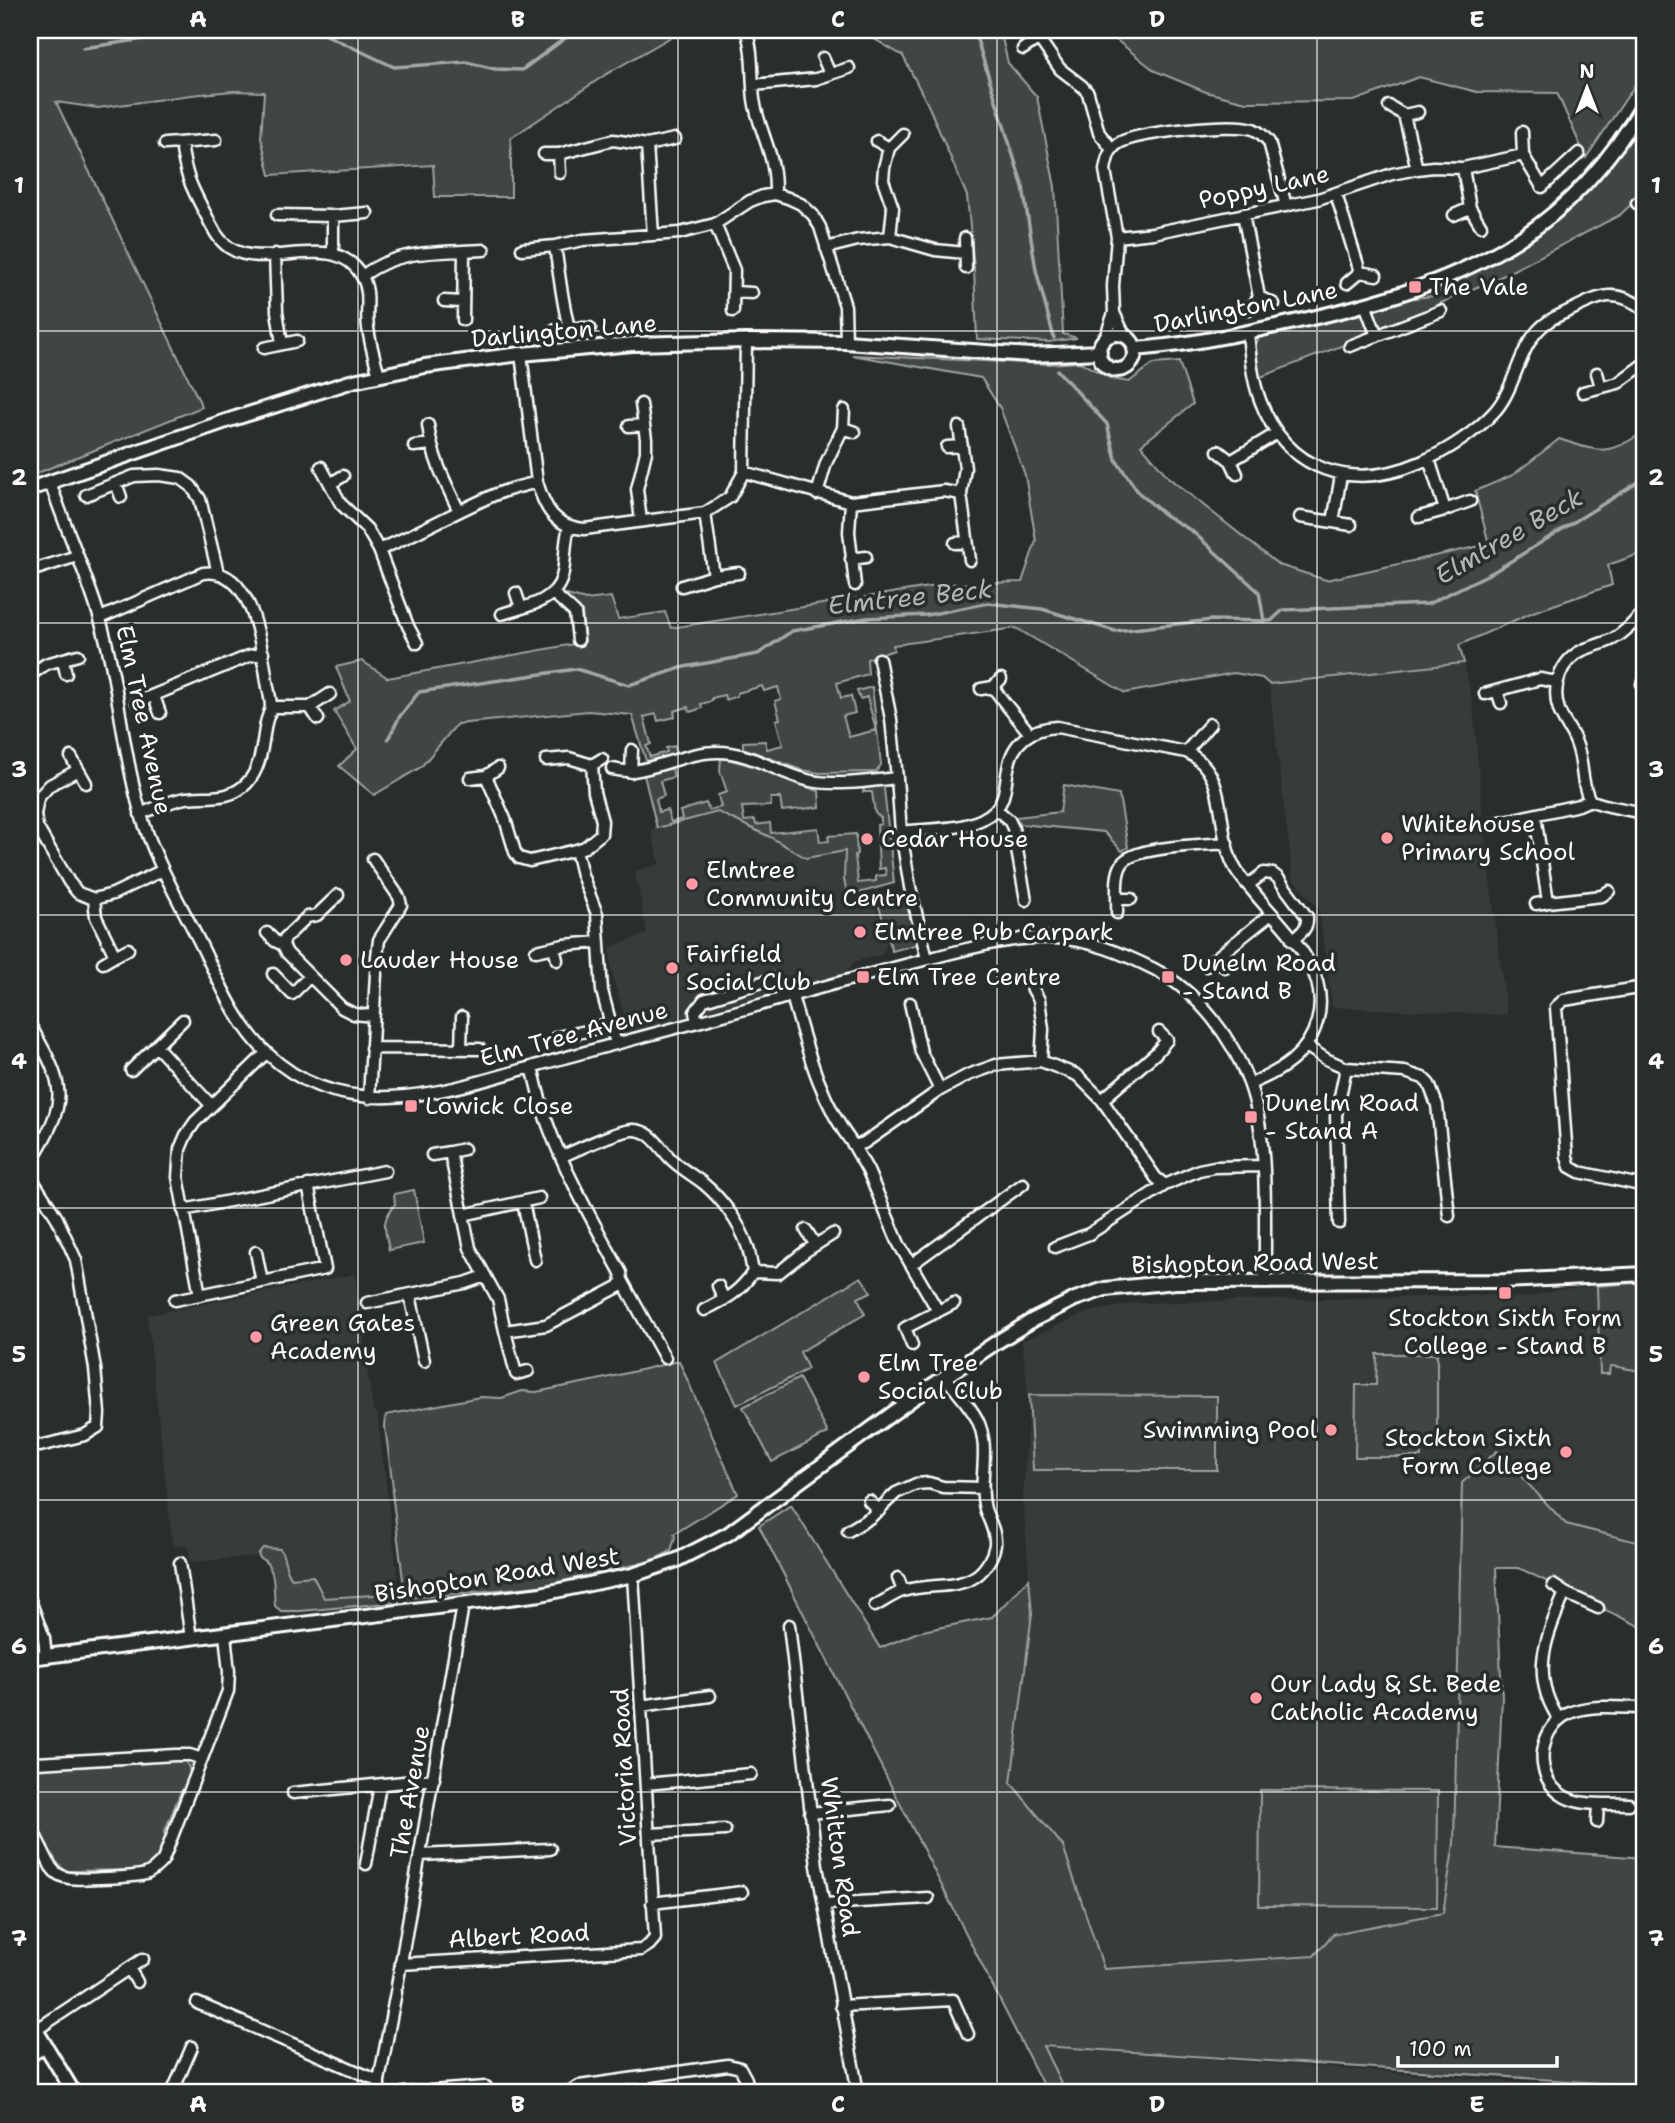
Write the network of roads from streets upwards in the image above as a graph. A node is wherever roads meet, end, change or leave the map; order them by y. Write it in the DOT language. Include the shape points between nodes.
graph roads {
  1 [pos="746,30"];
  2 [pos="1036,34"];
  3 [pos="1023,49"];
  4 [pos="823,58"];
  5 [pos="849,68"];
  6 [pos="830,74"];
  7 [pos="753,85"];
  8 [pos="1645,102"];
  9 [pos="1389,106"];
  10 [pos="1418,112"];
  11 [pos="1404,115"];
  12 [pos="1632,124"];
  13 [pos="1522,132"];
  14 [pos="1645,132"];
  15 [pos="903,134"];
  16 [pos="675,139"];
  17 [pos="216,140"];
  18 [pos="877,141"];
  19 [pos="181,143"];
  20 [pos="165,144"];
  21 [pos="647,145"];
  22 [pos="889,148"];
  23 [pos="1112,149"];
  24 [pos="1579,153"];
  25 [pos="544,154"];
  26 [pos="559,154"];
  27 [pos="1523,155"];
  28 [pos="1462,168"];
  29 [pos="1417,169"];
  30 [pos="560,173"];
  31 [pos="775,194"];
  32 [pos="1336,194"];
  33 [pos="1286,206"];
  34 [pos="1470,208"];
  35 [pos="367,213"];
  36 [pos="1243,214"];
  37 [pos="277,215"];
  38 [pos="1454,215"];
  39 [pos="333,216"];
  40 [pos="715,224"];
  41 [pos="1481,226"];
  42 [pos="653,235"];
  43 [pos="890,237"];
  44 [pos="1117,237"];
  45 [pos="965,239"];
  46 [pos="555,246"];
  47 [pos="827,248"];
  48 [pos="522,249"];
  49 [pos="484,250"];
  50 [pos="464,251"];
  51 [pos="965,253"];
  52 [pos="275,254"];
  53 [pos="333,254"];
  54 [pos="966,268"];
  55 [pos="1360,272"];
  56 [pos="1376,275"];
  57 [pos="362,276"];
  58 [pos="1347,283"];
  59 [pos="734,292"];
  60 [pos="752,293"];
  61 [pos="1259,297"];
  62 [pos="444,301"];
  63 [pos="463,302"];
  64 [pos="1274,304"];
  65 [pos="1365,304"];
  66 [pos="1249,310"];
  67 [pos="1645,310"];
  68 [pos="733,311"];
  69 [pos="1441,311"];
  70 [pos="1114,313"];
  71 [pos="463,320"];
  72 [pos="569,328"];
  73 [pos="590,328"];
  74 [pos="552,331"];
  75 [pos="1248,332"];
  76 [pos="1125,336"];
  77 [pos="1377,336"];
  78 [pos="298,341"];
  79 [pos="746,341"];
  80 [pos="846,342"];
  81 [pos="282,344"];
  82 [pos="1102,346"];
  83 [pos="1350,346"];
  84 [pos="264,348"];
  85 [pos="1134,349"];
  86 [pos="522,354"];
  87 [pos="1645,363"];
  88 [pos="1597,373"];
  89 [pos="379,375"];
  90 [pos="1601,387"];
  91 [pos="1583,392"];
  92 [pos="641,404"];
  93 [pos="844,410"];
  94 [pos="428,425"];
  95 [pos="644,425"];
  96 [pos="629,426"];
  97 [pos="959,426"];
  98 [pos="843,428"];
  99 [pos="855,432"];
  100 [pos="1277,433"];
  101 [pos="431,444"];
  102 [pos="414,446"];
  103 [pos="962,446"];
  104 [pos="947,447"];
  105 [pos="1218,451"];
  106 [pos="1429,458"];
  107 [pos="1231,461"];
  108 [pos="321,467"];
  109 [pos="744,472"];
  110 [pos="1237,474"];
  111 [pos="1341,475"];
  112 [pos="343,476"];
  113 [pos="50,482"];
  114 [pos="537,482"];
  115 [pos="116,483"];
  116 [pos="330,484"];
  117 [pos="30,489"];
  118 [pos="817,494"];
  119 [pos="961,494"];
  120 [pos="86,495"];
  121 [pos="121,498"];
  122 [pos="1470,501"];
  123 [pos="851,502"];
  124 [pos="1445,510"];
  125 [pos="460,511"];
  126 [pos="705,513"];
  127 [pos="1300,517"];
  128 [pos="1419,517"];
  129 [pos="641,521"];
  130 [pos="1333,522"];
  131 [pos="1351,525"];
  132 [pos="569,527"];
  133 [pos="967,542"];
  134 [pos="955,544"];
  135 [pos="379,550"];
  136 [pos="78,555"];
  137 [pos="866,557"];
  138 [pos="851,559"];
  139 [pos="970,560"];
  140 [pos="30,570"];
  141 [pos="218,573"];
  142 [pos="739,573"];
  143 [pos="714,576"];
  144 [pos="855,585"];
  145 [pos="682,586"];
  146 [pos="516,593"];
  147 [pos="553,593"];
  148 [pos="521,608"];
  149 [pos="1645,610"];
  150 [pos="502,614"];
  151 [pos="100,618"];
  152 [pos="408,626"];
  153 [pos="396,632"];
  154 [pos="578,640"];
  155 [pos="417,643"];
  156 [pos="262,653"];
  157 [pos="78,655"];
  158 [pos="879,659"];
  159 [pos="63,660"];
  160 [pos="30,674"];
  161 [pos="66,674"];
  162 [pos="1001,679"];
  163 [pos="1557,682"];
  164 [pos="993,688"];
  165 [pos="981,689"];
  166 [pos="1497,691"];
  167 [pos="330,694"];
  168 [pos="1485,694"];
  169 [pos="154,696"];
  170 [pos="137,702"];
  171 [pos="1501,703"];
  172 [pos="271,707"];
  173 [pos="310,707"];
  174 [pos="160,713"];
  175 [pos="318,719"];
  176 [pos="1210,724"];
  177 [pos="1030,733"];
  178 [pos="632,750"];
  179 [pos="1186,752"];
  180 [pos="71,757"];
  181 [pos="602,759"];
  182 [pos="546,760"];
  183 [pos="593,765"];
  184 [pos="498,768"];
  185 [pos="612,769"];
  186 [pos="78,770"];
  187 [pos="631,772"];
  188 [pos="486,776"];
  189 [pos="470,778"];
  190 [pos="897,778"];
  191 [pos="86,783"];
  192 [pos="1590,800"];
  193 [pos="996,809"];
  194 [pos="140,814"];
  195 [pos="1535,814"];
  196 [pos="1645,814"];
  197 [pos="1491,824"];
  198 [pos="901,832"];
  199 [pos="1227,843"];
  200 [pos="576,850"];
  201 [pos="373,859"];
  202 [pos="163,870"];
  203 [pos="1248,885"];
  204 [pos="1609,891"];
  205 [pos="338,895"];
  206 [pos="94,899"];
  207 [pos="1117,899"];
  208 [pos="1026,900"];
  209 [pos="1131,900"];
  210 [pos="1548,902"];
  211 [pos="1536,904"];
  212 [pos="1117,913"];
  213 [pos="1270,914"];
  214 [pos="267,933"];
  215 [pos="1292,940"];
  216 [pos="598,942"];
  217 [pos="283,945"];
  218 [pos="554,947"];
  219 [pos="128,949"];
  220 [pos="536,951"];
  221 [pos="115,956"];
  222 [pos="1217,957"];
  223 [pos="927,959"];
  224 [pos="557,960"];
  225 [pos="103,963"];
  226 [pos="1206,966"];
  227 [pos="1225,967"];
  228 [pos="273,974"];
  229 [pos="310,976"];
  230 [pos="1027,977"];
  231 [pos="1644,987"];
  232 [pos="788,997"];
  233 [pos="910,1003"];
  234 [pos="373,1016"];
  235 [pos="462,1017"];
  236 [pos="183,1020"];
  237 [pos="610,1022"];
  238 [pos="697,1022"];
  239 [pos="30,1026"];
  240 [pos="1159,1032"];
  241 [pos="557,1037"];
  242 [pos="616,1044"];
  243 [pos="156,1046"];
  244 [pos="1306,1046"];
  245 [pos="371,1048"];
  246 [pos="461,1048"];
  247 [pos="480,1049"];
  248 [pos="266,1052"];
  249 [pos="1041,1061"];
  250 [pos="532,1067"];
  251 [pos="1346,1068"];
  252 [pos="131,1070"];
  253 [pos="1250,1084"];
  254 [pos="940,1090"];
  255 [pos="369,1098"];
  256 [pos="1102,1100"];
  257 [pos="211,1105"];
  258 [pos="854,1146"];
  259 [pos="464,1149"];
  260 [pos="450,1152"];
  261 [pos="432,1155"];
  262 [pos="561,1157"];
  263 [pos="30,1163"];
  264 [pos="1263,1166"];
  265 [pos="385,1171"];
  266 [pos="30,1176"];
  267 [pos="1023,1184"];
  268 [pos="308,1185"];
  269 [pos="1165,1185"];
  270 [pos="1645,1186"];
  271 [pos="539,1198"];
  272 [pos="523,1202"];
  273 [pos="183,1210"];
  274 [pos="463,1214"];
  275 [pos="1449,1216"];
  276 [pos="1339,1223"];
  277 [pos="806,1230"];
  278 [pos="833,1234"];
  279 [pos="815,1244"];
  280 [pos="1055,1247"];
  281 [pos="256,1252"];
  282 [pos="535,1259"];
  283 [pos="912,1264"];
  284 [pos="752,1272"];
  285 [pos="1645,1274"];
  286 [pos="485,1276"];
  287 [pos="262,1282"];
  288 [pos="1265,1282"];
  289 [pos="621,1283"];
  290 [pos="718,1286"];
  291 [pos="410,1294"];
  292 [pos="200,1295"];
  293 [pos="175,1300"];
  294 [pos="724,1300"];
  295 [pos="367,1303"];
  296 [pos="954,1303"];
  297 [pos="704,1310"];
  298 [pos="938,1311"];
  299 [pos="505,1331"];
  300 [pos="912,1345"];
  301 [pos="665,1357"];
  302 [pos="424,1361"];
  303 [pos="528,1371"];
  304 [pos="945,1376"];
  305 [pos="30,1441"];
  306 [pos="983,1488"];
  307 [pos="869,1501"];
  308 [pos="879,1511"];
  309 [pos="848,1531"];
  310 [pos="180,1563"];
  311 [pos="633,1575"];
  312 [pos="898,1578"];
  313 [pos="1553,1585"];
  314 [pos="903,1591"];
  315 [pos="1565,1593"];
  316 [pos="30,1600"];
  317 [pos="463,1605"];
  318 [pos="875,1606"];
  319 [pos="1598,1608"];
  320 [pos="789,1625"];
  321 [pos="225,1634"];
  322 [pos="191,1639"];
  323 [pos="46,1657"];
  324 [pos="30,1658"];
  325 [pos="710,1696"];
  326 [pos="641,1706"];
  327 [pos="1645,1708"];
  328 [pos="1559,1719"];
  329 [pos="202,1759"];
  330 [pos="30,1765"];
  331 [pos="751,1774"];
  332 [pos="434,1779"];
  333 [pos="646,1784"];
  334 [pos="380,1785"];
  335 [pos="293,1793"];
  336 [pos="1598,1804"];
  337 [pos="1629,1804"];
  338 [pos="890,1805"];
  339 [pos="810,1813"];
  340 [pos="1597,1822"];
  341 [pos="30,1825"];
  342 [pos="725,1830"];
  343 [pos="649,1834"];
  344 [pos="550,1849"];
  345 [pos="420,1855"];
  346 [pos="366,1864"];
  347 [pos="742,1892"];
  348 [pos="928,1898"];
  349 [pos="652,1903"];
  350 [pos="824,1904"];
  351 [pos="641,1950"];
  352 [pos="143,1959"];
  353 [pos="400,1964"];
  354 [pos="129,1968"];
  355 [pos="137,1982"];
  356 [pos="197,2003"];
  357 [pos="841,2006"];
  358 [pos="33,2025"];
  359 [pos="968,2034"];
  360 [pos="45,2046"];
  361 [pos="192,2047"];
  362 [pos="30,2057"];
  363 [pos="643,2077"];
  364 [pos="380,2081"];
  365 [pos="486,2087"];
  366 [pos="471,2091"];
  367 [pos="74,2093"];
  368 [pos="172,2093"];
  369 [pos="380,2093"];
  370 [pos="403,2093"];
  371 [pos="567,2093"];
  372 [pos="647,2093"];
  373 [pos="749,2093"];
  374 [pos="858,2093"];
  1 -- 7 [label="street"];
  2 -- 3 [label="street"];
  2 -- 23 [label="street" via="1060,69 1088,93 1099,133"];
  4 -- 6 [label="street"];
  5 -- 6 [label="street"];
  6 -- 7 [label="street"];
  7 -- 31 [label="street" via="757,116 773,166"];
  8 -- 12 [label="street, Darlington Lane"];
  9 -- 11 [label="street"];
  10 -- 11 [label="street"];
  11 -- 29 [label="street"];
  12 -- 14 [label="street"];
  12 -- 65 [label="street, Darlington Lane" via="1584,185 1516,241 1465,269"];
  13 -- 27 [label="street"];
  15 -- 22 [label="street"];
  16 -- 21 [label="street"];
  17 -- 19 [label="street"];
  18 -- 22 [label="street"];
  19 -- 20 [label="street"];
  19 -- 52 [label="street" via="189,183 215,233 232,250"];
  21 -- 26 [label="street" via="613,140"];
  21 -- 42 [label="street"];
  22 -- 43 [label="street" via="883,180 893,208"];
  23 -- 33 [label="street" via="1129,139 1154,134 1252,128 1269,142"];
  23 -- 44 [label="street" via="1105,170"];
  24 -- 27 [label="street" via="1542,187"];
  25 -- 26 [label="street"];
  26 -- 30 [label="street"];
  27 -- 28 [label="street, Poppy Lane"];
  28 -- 29 [label="street, Poppy Lane"];
  28 -- 34 [label="street"];
  29 -- 32 [label="street, Poppy Lane"];
  31 -- 40 [label="street" via="750,201"];
  31 -- 47 [label="street" via="801,204 813,215"];
  32 -- 33 [label="street, Poppy Lane"];
  32 -- 55 [label="street"];
  33 -- 36 [label="street, Poppy Lane"];
  34 -- 38 [label="street"];
  34 -- 41 [label="street"];
  35 -- 39 [label="street"];
  36 -- 44 [label="street, Poppy Lane"];
  36 -- 61 [label="street"];
  37 -- 39 [label="street"];
  39 -- 53 [label="street"];
  40 -- 42 [label="street"];
  40 -- 59 [label="street" via="734,270"];
  42 -- 46 [label="street"];
  43 -- 47 [label="street"];
  43 -- 51 [label="street"];
  44 -- 70 [label="street"];
  45 -- 51 [label="street"];
  46 -- 48 [label="street"];
  46 -- 72 [label="street"];
  47 -- 80 [label="street" via="845,306"];
  49 -- 50 [label="street"];
  50 -- 57 [label="street" via="405,255"];
  50 -- 63 [label="street"];
  51 -- 54 [label="street"];
  52 -- 53 [label="street"];
  52 -- 81 [label="street"];
  53 -- 57 [label="street"];
  55 -- 56 [label="street"];
  55 -- 58 [label="street"];
  57 -- 89 [label="street"];
  59 -- 60 [label="street"];
  59 -- 68 [label="street"];
  61 -- 64 [label="street"];
  61 -- 66 [label="street"];
  62 -- 63 [label="street"];
  63 -- 71 [label="street"];
  65 -- 75 [label="street, Darlington Lane"];
  65 -- 77 [label="street, Darlington Lane"];
  67 -- 106 [label="street" via="1619,296 1597,297 1547,322 1527,345 1512,384 1494,412"];
  69 -- 77 [label="street"];
  70 -- 76 [label="street"];
  70 -- 82 [label="street"];
  72 -- 73 [label="street"];
  72 -- 74 [label="street"];
  75 -- 85 [label="street, Darlington Lane"];
  75 -- 100 [label="street" via="1260,401"];
  76 -- 82 [label="street" via="1111,335"];
  76 -- 85 [label="street"];
  77 -- 83 [label="street"];
  78 -- 81 [label="street"];
  79 -- 80 [label="street, Darlington Lane"];
  79 -- 86 [label="street, Darlington Lane" via="633,344"];
  79 -- 109 [label="street"];
  80 -- 82 [label="street, Darlington Lane" via="1031,355"];
  81 -- 84 [label="street"];
  82 -- 85 [label="street" via="1101,359 1108,367 1120,369 1132,362"];
  86 -- 89 [label="street, Darlington Lane"];
  86 -- 114 [label="street"];
  87 -- 90 [label="street" via="1618,383"];
  88 -- 90 [label="street"];
  89 -- 113 [label="street, Darlington Lane"];
  90 -- 91 [label="street"];
  92 -- 95 [label="street"];
  93 -- 98 [label="street"];
  94 -- 101 [label="street"];
  95 -- 96 [label="street"];
  95 -- 129 [label="street" via="646,452 637,489"];
  97 -- 103 [label="street"];
  98 -- 99 [label="street"];
  98 -- 118 [label="street"];
  100 -- 107 [label="street"];
  100 -- 111 [label="street" via="1298,456"];
  101 -- 102 [label="street"];
  101 -- 125 [label="street"];
  103 -- 104 [label="street"];
  103 -- 119 [label="street"];
  105 -- 107 [label="street"];
  106 -- 111 [label="street" via="1391,472"];
  106 -- 124 [label="street"];
  107 -- 110 [label="street"];
  108 -- 116 [label="street"];
  109 -- 118 [label="street"];
  109 -- 126 [label="street" via="730,497"];
  111 -- 130 [label="street"];
  112 -- 116 [label="street"];
  113 -- 117 [label="street, Darlington Lane"];
  113 -- 136 [label="street, Elm Tree Avenue"];
  114 -- 125 [label="street"];
  114 -- 132 [label="street" via="543,502"];
  115 -- 120 [label="street"];
  115 -- 121 [label="street"];
  115 -- 141 [label="street" via="134,475 159,475 180,478 191,486 202,506"];
  116 -- 135 [label="street"];
  118 -- 123 [label="street"];
  119 -- 123 [label="street" via="944,491"];
  119 -- 133 [label="street"];
  122 -- 124 [label="street"];
  123 -- 138 [label="street"];
  124 -- 128 [label="street"];
  125 -- 135 [label="street"];
  126 -- 129 [label="street"];
  126 -- 143 [label="street"];
  127 -- 130 [label="street"];
  129 -- 132 [label="street"];
  130 -- 131 [label="street"];
  132 -- 147 [label="street" via="561,579"];
  133 -- 134 [label="street"];
  133 -- 139 [label="street"];
  135 -- 152 [label="street"];
  136 -- 140 [label="street"];
  136 -- 151 [label="street, Elm Tree Avenue"];
  137 -- 138 [label="street"];
  138 -- 144 [label="street"];
  141 -- 151 [label="street" via="203,573"];
  141 -- 156 [label="street" via="230,579 251,610"];
  142 -- 143 [label="street"];
  143 -- 145 [label="street"];
  146 -- 148 [label="street"];
  147 -- 148 [label="street"];
  147 -- 154 [label="street" via="575,613"];
  148 -- 150 [label="street"];
  149 -- 163 [label="street" via="1626,631 1580,651 1563,667"];
  151 -- 194 [label="street, Elm Tree Avenue"];
  152 -- 153 [label="street"];
  152 -- 155 [label="street"];
  156 -- 169 [label="street"];
  156 -- 172 [label="street"];
  157 -- 159 [label="street"];
  158 -- 190 [label="street"];
  159 -- 160 [label="street"];
  159 -- 161 [label="street"];
  162 -- 164 [label="street"];
  163 -- 166 [label="street" via="1540,679"];
  163 -- 192 [label="street" via="1558,707 1577,743"];
  164 -- 165 [label="street"];
  164 -- 177 [label="street"];
  166 -- 168 [label="street"];
  166 -- 171 [label="street"];
  167 -- 173 [label="street"];
  169 -- 170 [label="street"];
  169 -- 174 [label="street"];
  172 -- 173 [label="street"];
  172 -- 194 [label="street" via="257,767 241,789 227,796 180,799"];
  173 -- 175 [label="street"];
  176 -- 179 [label="street"];
  177 -- 179 [label="street" via="1057,727"];
  177 -- 193 [label="street" via="1016,746"];
  178 -- 187 [label="street"];
  179 -- 199 [label="street" via="1212,775"];
  180 -- 186 [label="street"];
  181 -- 183 [label="street"];
  182 -- 183 [label="street" via="569,758"];
  183 -- 200 [label="street" via="601,834"];
  184 -- 188 [label="street"];
  185 -- 187 [label="street"];
  186 -- 191 [label="street"];
  186 -- 206 [label="street" via="38,797 35,815 37,827 69,882"];
  187 -- 190 [label="street" via="716,752 751,758 812,781"];
  188 -- 189 [label="street"];
  188 -- 200 [label="street" via="519,858 530,861"];
  190 -- 198 [label="street"];
  192 -- 195 [label="street"];
  192 -- 196 [label="street"];
  193 -- 198 [label="street" via="973,823"];
  193 -- 208 [label="street" via="1013,828"];
  194 -- 202 [label="street, Elm Tree Avenue"];
  195 -- 197 [label="street"];
  195 -- 210 [label="street"];
  198 -- 223 [label="street"];
  199 -- 203 [label="street" via="1233,865"];
  199 -- 207 [label="street" via="1132,855 1118,872"];
  200 -- 216 [label="street" via="597,914"];
  201 -- 234 [label="street" via="401,905 380,940"];
  202 -- 206 [label="street"];
  202 -- 248 [label="street, Elm Tree Avenue" via="236,1014"];
  203 -- 213 [label="street"];
  203 -- 215 [label="street" via="1264,873 1278,878 1307,917 1305,929"];
  204 -- 210 [label="street" via="1602,896"];
  205 -- 217 [label="street" via="317,915 307,917"];
  206 -- 221 [label="street" via="96,917"];
  207 -- 209 [label="street"];
  207 -- 212 [label="street"];
  210 -- 211 [label="street"];
  213 -- 215 [label="street"];
  213 -- 222 [label="street"];
  214 -- 217 [label="street"];
  215 -- 244 [label="street" via="1310,964 1320,996 1314,1033"];
  216 -- 218 [label="street"];
  216 -- 237 [label="street"];
  217 -- 229 [label="street"];
  218 -- 220 [label="street"];
  218 -- 224 [label="street"];
  219 -- 221 [label="street"];
  221 -- 225 [label="street"];
  222 -- 226 [label="street"];
  222 -- 227 [label="street"];
  223 -- 232 [label="street, Elm Tree Avenue"];
  223 -- 253 [label="street, Elm Tree Avenue" via="1031,939 1057,938 1114,951 1188,992 1224,1034"];
  228 -- 229 [label="street" via="292,994"];
  229 -- 234 [label="street" via="347,1012"];
  230 -- 249 [label="street" via="1039,1000"];
  231 -- 270 [label="street" via="1564,1000 1556,1007 1570,1167"];
  232 -- 238 [label="street, Elm Tree Avenue"];
  232 -- 238 [label="street" via="772,979 704,1000 695,1012"];
  232 -- 258 [label="street" via="822,1093"];
  233 -- 254 [label="street" via="921,1052"];
  234 -- 245 [label="street"];
  235 -- 246 [label="street"];
  236 -- 243 [label="street"];
  237 -- 241 [label="street"];
  237 -- 242 [label="street"];
  238 -- 242 [label="street, Elm Tree Avenue"];
  239 -- 263 [label="street" via="56,1073 59,1100 50,1131"];
  240 -- 256 [label="street" via="1167,1040"];
  242 -- 250 [label="street, Elm Tree Avenue"];
  243 -- 252 [label="street"];
  243 -- 257 [label="street"];
  244 -- 251 [label="street"];
  244 -- 253 [label="street" via="1284,1069"];
  245 -- 246 [label="street"];
  245 -- 255 [label="street"];
  246 -- 247 [label="street"];
  248 -- 255 [label="street, Elm Tree Avenue" via="306,1082 346,1096"];
  248 -- 257 [label="street"];
  249 -- 254 [label="street" via="996,1065"];
  249 -- 256 [label="street" via="1077,1075"];
  250 -- 255 [label="street, Elm Tree Avenue" via="410,1096"];
  250 -- 262 [label="street"];
  251 -- 275 [label="street" via="1405,1072 1429,1084 1437,1105"];
  251 -- 276 [label="street" via="1335,1137"];
  253 -- 264 [label="street, Elm Tree Avenue" via="1259,1116"];
  254 -- 258 [label="street"];
  256 -- 269 [label="street"];
  257 -- 273 [label="street" via="180,1149"];
  258 -- 283 [label="street"];
  259 -- 260 [label="street"];
  260 -- 261 [label="street"];
  260 -- 274 [label="street"];
  262 -- 284 [label="street" via="632,1130 646,1132 721,1201 748,1245"];
  262 -- 289 [label="street" via="621,1273"];
  264 -- 269 [label="street" via="1214,1167"];
  264 -- 288 [label="street, Elm Tree Avenue"];
  265 -- 268 [label="street"];
  266 -- 305 [label="street" via="57,1218 76,1260 99,1413 98,1427 85,1435 40,1446"];
  267 -- 283 [label="street"];
  268 -- 273 [label="street"];
  268 -- 287 [label="street" via="324,1269"];
  269 -- 280 [label="street" via="1089,1234"];
  271 -- 272 [label="street"];
  272 -- 274 [label="street"];
  272 -- 282 [label="street"];
  273 -- 292 [label="street"];
  274 -- 286 [label="street" via="470,1248"];
  277 -- 279 [label="street"];
  278 -- 279 [label="street"];
  279 -- 284 [label="street" via="778,1273"];
  281 -- 287 [label="street"];
  283 -- 298 [label="street"];
  284 -- 294 [label="street" via="743,1286"];
  285 -- 288 [label="street, Bishopton Road West" via="1505,1281"];
  286 -- 291 [label="street"];
  286 -- 299 [label="street" via="498,1299"];
  287 -- 292 [label="street"];
  288 -- 304 [label="street, Bishopton Road West" via="1176,1282 1105,1289 1033,1320"];
  289 -- 299 [label="street" via="546,1325"];
  289 -- 301 [label="street"];
  290 -- 294 [label="street"];
  291 -- 295 [label="street"];
  291 -- 302 [label="street"];
  292 -- 293 [label="street"];
  294 -- 297 [label="street"];
  296 -- 298 [label="street"];
  298 -- 300 [label="street" via="905,1328"];
  299 -- 303 [label="street" via="516,1374"];
  304 -- 306 [label="street" via="982,1434"];
  304 -- 311 [label="street, Bishopton Road West" via="728,1534 677,1560"];
  306 -- 308 [label="street" via="916,1484 897,1493"];
  306 -- 314 [label="street" via="994,1531 989,1563 965,1581"];
  307 -- 308 [label="street"];
  308 -- 309 [label="street"];
  310 -- 322 [label="street"];
  311 -- 317 [label="street, Bishopton Road West"];
  311 -- 326 [label="street, Victoria Road"];
  312 -- 314 [label="street"];
  313 -- 315 [label="street"];
  314 -- 318 [label="street"];
  315 -- 319 [label="street"];
  315 -- 328 [label="street" via="1543,1661 1544,1690"];
  316 -- 323 [label="street"];
  317 -- 321 [label="street, Bishopton Road West"];
  317 -- 332 [label="street, The Avenue"];
  320 -- 339 [label="street, Whitton Road"];
  321 -- 322 [label="street, Bishopton Road West"];
  321 -- 329 [label="street" via="228,1691"];
  322 -- 323 [label="street, Bishopton Road West"];
  323 -- 324 [label="street, Bishopton Road West"];
  325 -- 326 [label="street"];
  326 -- 333 [label="street, Victoria Road"];
  327 -- 328 [label="street" via="1588,1708"];
  328 -- 336 [label="street" via="1543,1745 1545,1774 1562,1795"];
  329 -- 330 [label="street" via="175,1755"];
  329 -- 341 [label="street" via="163,1860 153,1871 72,1879 60,1875 51,1867"];
  331 -- 333 [label="street"];
  332 -- 334 [label="street"];
  332 -- 345 [label="street, The Avenue"];
  333 -- 343 [label="street, Victoria Road"];
  334 -- 335 [label="street"];
  334 -- 346 [label="street"];
  336 -- 337 [label="street"];
  336 -- 340 [label="street"];
  338 -- 339 [label="street"];
  339 -- 350 [label="street, Whitton Road"];
  342 -- 343 [label="street"];
  343 -- 349 [label="street, Victoria Road"];
  344 -- 345 [label="street"];
  345 -- 353 [label="street, The Avenue"];
  347 -- 349 [label="street"];
  348 -- 350 [label="street"];
  349 -- 351 [label="street, Victoria Road" via="655,1938"];
  350 -- 357 [label="street, Whitton Road"];
  351 -- 353 [label="street, Albert Road"];
  352 -- 354 [label="street"];
  353 -- 364 [label="street, The Avenue"];
  354 -- 355 [label="street"];
  354 -- 358 [label="street"];
  356 -- 364 [label="street"];
  357 -- 359 [label="street" via="953,2000"];
  357 -- 374 [label="street, Whitton Road"];
  358 -- 360 [label="street"];
  360 -- 362 [label="street"];
  360 -- 367 [label="street"];
  361 -- 368 [label="street"];
  363 -- 371 [label="street" via="579,2086"];
  363 -- 372 [label="street"];
  363 -- 373 [label="street" via="728,2065 740,2068"];
  364 -- 369 [label="street, The Avenue"];
  365 -- 366 [label="street"];
  366 -- 370 [label="street"];
}
